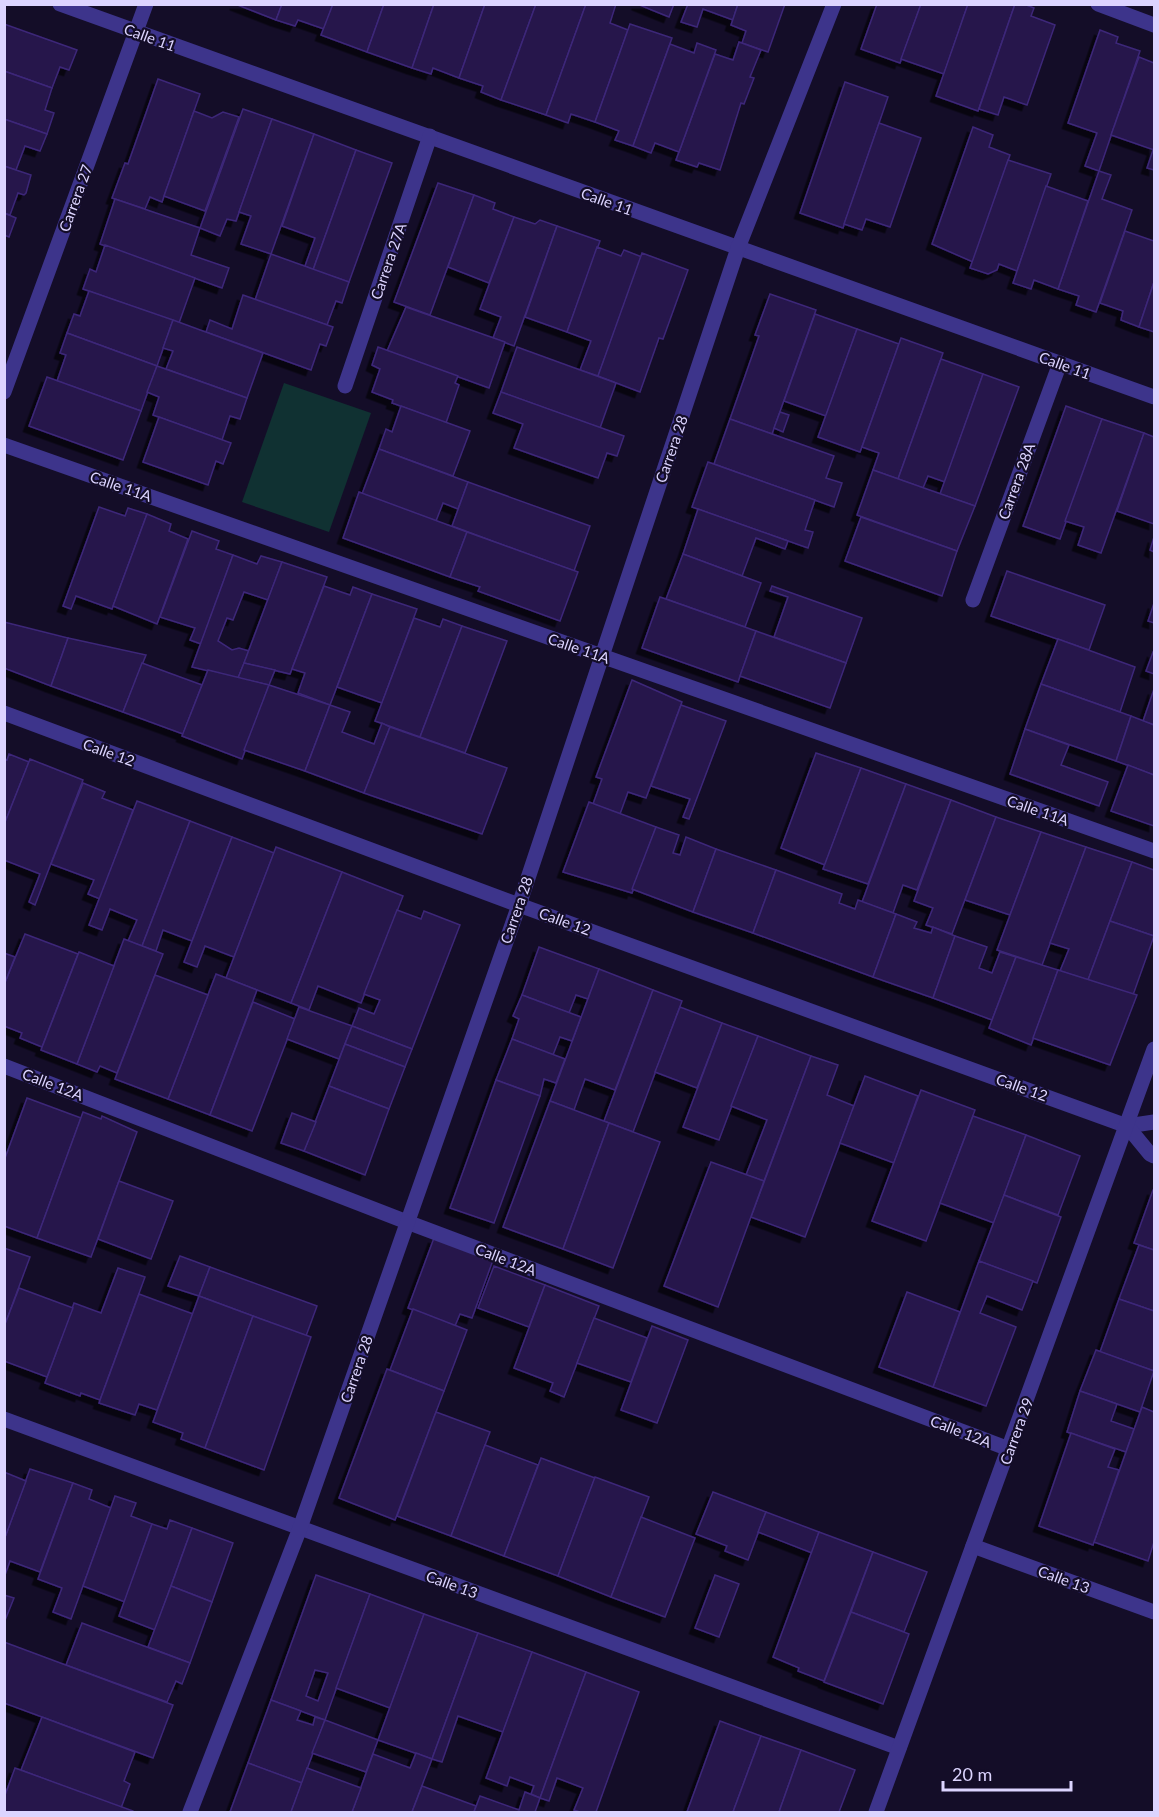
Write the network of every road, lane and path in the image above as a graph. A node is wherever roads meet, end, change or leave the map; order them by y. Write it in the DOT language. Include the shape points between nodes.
graph roads {
  1 [pos="60,4"];
  2 [pos="146,4"];
  3 [pos="834,4"];
  4 [pos="1098,4"];
  5 [pos="1155,25"];
  6 [pos="136,32"];
  7 [pos="430,136"];
  8 [pos="738,248"];
  9 [pos="1060,363"];
  10 [pos="345,386"];
  11 [pos="4,392"];
  12 [pos="1155,397"];
  13 [pos="4,445"];
  14 [pos="973,600"];
  15 [pos="601,656"];
  16 [pos="4,714"];
  17 [pos="1155,851"];
  18 [pos="519,904"];
  19 [pos="1155,1049"];
  20 [pos="4,1066"];
  21 [pos="1155,1122"];
  22 [pos="1127,1126"];
  23 [pos="1155,1156"];
  24 [pos="407,1222"];
  25 [pos="4,1419"];
  26 [pos="1009,1449"];
  27 [pos="300,1528"];
  28 [pos="973,1546"];
  29 [pos="1155,1612"];
  30 [pos="900,1748"];
  31 [pos="190,1812"];
  32 [pos="876,1812"];
  1 -- 6 [label="street, Calle 11"];
  2 -- 6 [label="street, Carrera 27"];
  3 -- 8 [label="street, Carrera 28"];
  4 -- 5 [label="street"];
  6 -- 7 [label="street, Calle 11"];
  6 -- 11 [label="street, Carrera 27"];
  7 -- 8 [label="street, Calle 11"];
  7 -- 10 [label="street, Carrera 27A"];
  8 -- 9 [label="street, Calle 11"];
  8 -- 15 [label="street, Carrera 28"];
  9 -- 12 [label="street, Calle 11"];
  9 -- 14 [label="street, Carrera 28A"];
  13 -- 15 [label="street, Calle 11A"];
  15 -- 17 [label="street, Calle 11A"];
  15 -- 18 [label="street, Carrera 28"];
  16 -- 18 [label="street, Calle 12"];
  18 -- 22 [label="street, Calle 12"];
  18 -- 24 [label="street, Carrera 28"];
  19 -- 22 [label="street, Carrera 29"];
  20 -- 24 [label="street, Calle 12A"];
  21 -- 22 [label="street, Calle 12"];
  22 -- 23 [label="street"];
  22 -- 26 [label="street, Carrera 29"];
  24 -- 26 [label="street, Calle 12A"];
  24 -- 27 [label="street, Carrera 28"];
  25 -- 27 [label="street, Calle 13"];
  26 -- 28 [label="street, Carrera 29"];
  27 -- 30 [label="street, Calle 13"];
  27 -- 31 [label="street, Carrera 28"];
  28 -- 29 [label="street, Calle 13"];
  28 -- 30 [label="street, Carrera 29"];
  30 -- 32 [label="street, Carrera 29"];
}
